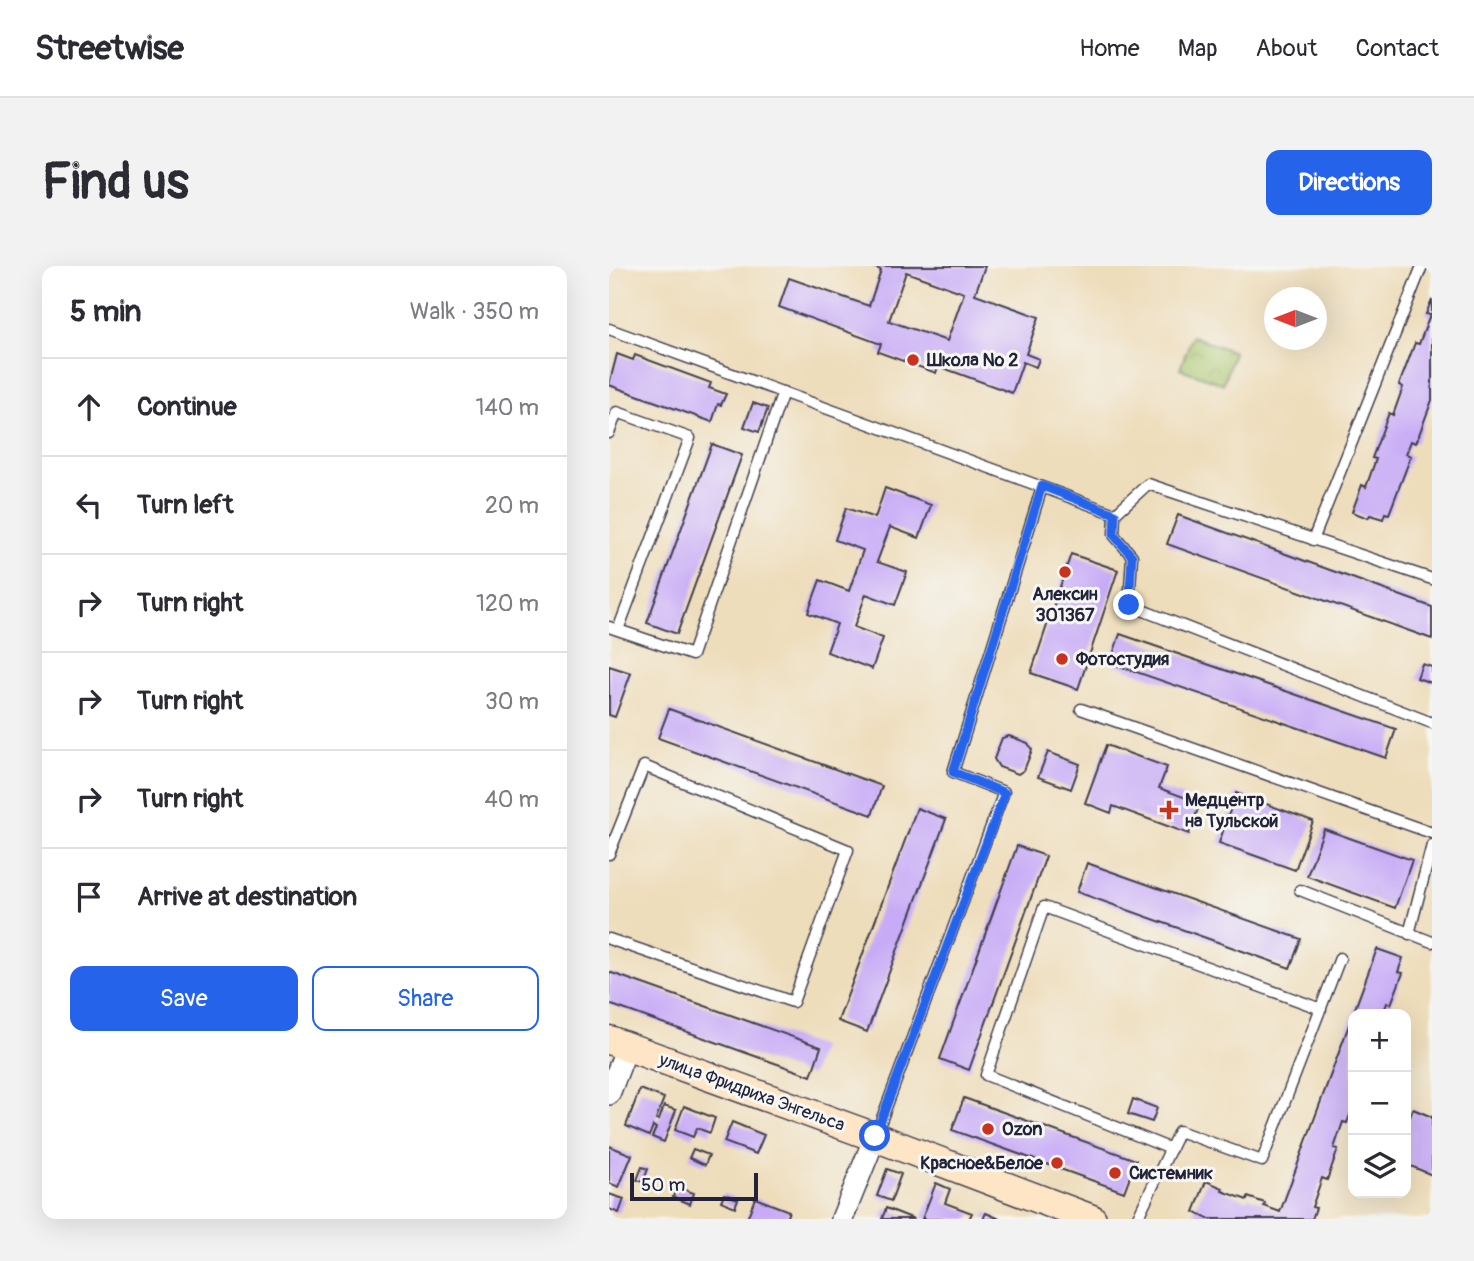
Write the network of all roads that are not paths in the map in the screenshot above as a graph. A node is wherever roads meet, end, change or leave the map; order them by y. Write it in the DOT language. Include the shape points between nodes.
graph roads {
  1 [pos="1422,266"];
  2 [pos="609,329"];
  3 [pos="783,392"];
  4 [pos="609,433"];
  5 [pos="1042,486"];
  6 [pos="1115,514"];
  7 [pos="1313,540"];
  8 [pos="1432,579"];
  9 [pos="614,628"];
  10 [pos="1081,709"];
  11 [pos="1432,723"];
  12 [pos="1432,833"];
  13 [pos="1432,845"];
  14 [pos="609,854"];
  15 [pos="1300,890"];
  16 [pos="1409,934"];
  17 [pos="609,939"];
  18 [pos="1432,942"];
  19 [pos="1340,958"];
  20 [pos="1321,1009"];
  21 [pos="618,1044"];
  22 [pos="609,1094"];
  23 [pos="875,1136"];
  24 [pos="1171,1149"];
  25 [pos="842,1219"];
  26 [pos="1092,1219"];
  27 [pos="1137,1219"];
  1 -- 7 [label="lane"];
  2 -- 3 [label="lane"];
  3 -- 5 [label="lane"];
  3 -- 9 [label="lane" via="692,655"];
  4 -- 9 [label="lane" via="617,411 690,439"];
  5 -- 6 [label="lane"];
  5 -- 23 [label="lane" via="953,772 1005,793"];
  6 -- 7 [label="lane" via="1148,484"];
  6 -- 11 [label="lane" via="1114,535 1132,556 1129,605"];
  7 -- 8 [label="lane"];
  10 -- 12 [label="lane"];
  13 -- 16 [label="lane"];
  14 -- 17 [label="lane" via="644,766 848,850 793,1002"];
  15 -- 16 [label="lane"];
  16 -- 18 [label="lane"];
  19 -- 20 [label="lane"];
  20 -- 24 [label="lane" via="1262,1161 1179,1131"];
  20 -- 24 [label="lane" via="1045,907 986,1075"];
  21 -- 22 [label="street"];
  21 -- 23 [label="main road, улица Фридриха Энгельса"];
  23 -- 25 [label="street"];
  23 -- 26 [label="main road, улица Фридриха Энгельса"];
  24 -- 27 [label="lane"];
}
